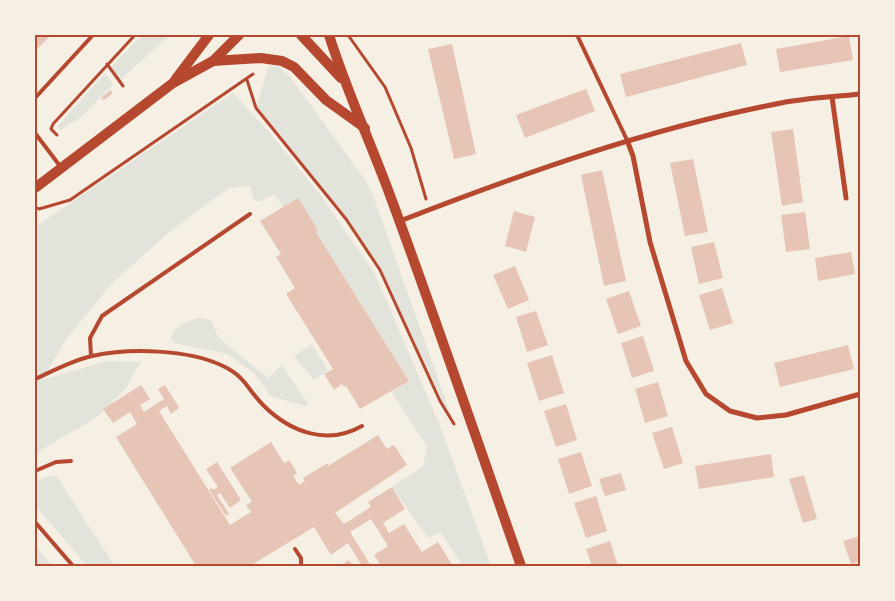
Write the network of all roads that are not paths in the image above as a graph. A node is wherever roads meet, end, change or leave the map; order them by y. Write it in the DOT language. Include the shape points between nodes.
graph roads {
  1 [pos="93,35"];
  2 [pos="209,35"];
  3 [pos="239,35"];
  4 [pos="301,35"];
  5 [pos="328,35"];
  6 [pos="577,35"];
  7 [pos="212,61"];
  8 [pos="343,80"];
  9 [pos="173,83"];
  10 [pos="860,94"];
  11 [pos="832,97"];
  12 [pos="35,98"];
  13 [pos="366,129"];
  14 [pos="35,132"];
  15 [pos="627,140"];
  16 [pos="62,168"];
  17 [pos="35,188"];
  18 [pos="846,198"];
  19 [pos="250,214"];
  20 [pos="400,221"];
  21 [pos="91,356"];
  22 [pos="35,379"];
  23 [pos="860,394"];
  24 [pos="362,426"];
  25 [pos="71,460"];
  26 [pos="35,471"];
  27 [pos="35,522"];
  28 [pos="295,549"];
  29 [pos="72,566"];
  30 [pos="301,566"];
  31 [pos="521,566"];
  1 -- 12 [label="lane"];
  2 -- 9 [label="main road"];
  3 -- 7 [label="main road"];
  4 -- 8 [label="main road"];
  5 -- 8 [label="main road"];
  6 -- 15 [label="lane"];
  7 -- 9 [label="main road"];
  7 -- 13 [label="main road" via="262,58 282,61 294,67 326,100"];
  8 -- 13 [label="main road"];
  9 -- 16 [label="main road"];
  10 -- 11 [label="street"];
  11 -- 15 [label="street" via="782,102"];
  11 -- 18 [label="street"];
  13 -- 20 [label="main road"];
  14 -- 16 [label="lane"];
  15 -- 20 [label="street"];
  15 -- 23 [label="street" via="650,242 686,362 706,394 730,411 757,418 786,415"];
  16 -- 17 [label="main road"];
  19 -- 21 [label="lane" via="102,316 90,338"];
  20 -- 31 [label="main road"];
  21 -- 22 [label="lane"];
  21 -- 24 [label="lane" via="158,351 194,357 222,365 242,377 262,404 299,432 336,437"];
  25 -- 26 [label="lane"];
  27 -- 29 [label="lane"];
  28 -- 30 [label="lane" via="301,558"];
}
